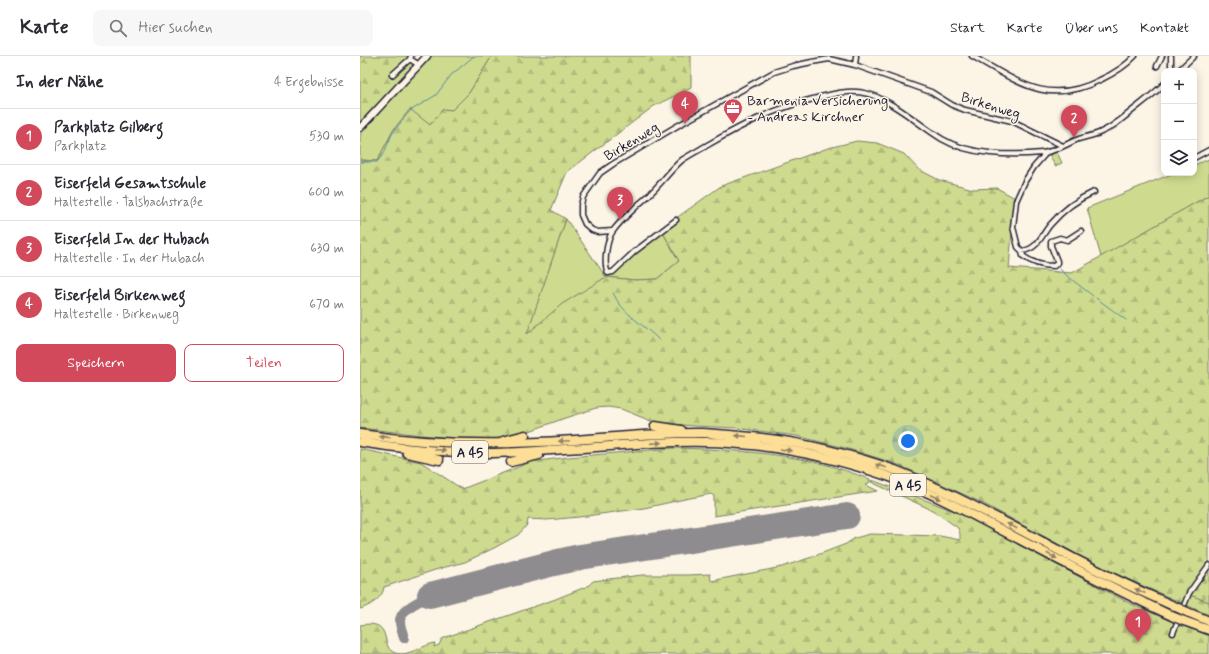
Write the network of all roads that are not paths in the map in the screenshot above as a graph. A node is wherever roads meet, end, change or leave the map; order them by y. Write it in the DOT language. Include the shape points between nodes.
graph roads {
  1 [pos="427,56"];
  2 [pos="856,56"];
  3 [pos="972,56"];
  4 [pos="1135,56"];
  5 [pos="1162,56"];
  6 [pos="1171,56"];
  7 [pos="1194,56"];
  8 [pos="410,58"];
  9 [pos="419,65"];
  10 [pos="855,65"];
  11 [pos="1157,66"];
  12 [pos="1171,68"];
  13 [pos="1181,68"];
  14 [pos="392,75"];
  15 [pos="1161,87"];
  16 [pos="360,128"];
  17 [pos="1063,146"];
  18 [pos="1209,150"];
  19 [pos="1047,152"];
  20 [pos="1197,156"];
  21 [pos="1094,192"];
  22 [pos="676,220"];
  23 [pos="612,231"];
  24 [pos="1081,231"];
  25 [pos="1022,251"];
  26 [pos="655,426"];
  27 [pos="701,433"];
  28 [pos="360,434"];
  29 [pos="525,435"];
  30 [pos="360,442"];
  31 [pos="490,444"];
  32 [pos="374,445"];
  33 [pos="567,449"];
  34 [pos="439,460"];
  35 [pos="511,462"];
  36 [pos="1209,566"];
  37 [pos="1209,621"];
  38 [pos="1209,630"];
  39 [pos="1174,633"];
  1 -- 9 [label="main road"];
  2 -- 10 [label="street"];
  3 -- 4 [label="street" via="1021,84 1036,89 1067,92 1110,75"];
  5 -- 11 [label="street"];
  6 -- 12 [label="street"];
  7 -- 13 [label="street"];
  8 -- 9 [label="street"];
  8 -- 14 [label="street"];
  9 -- 16 [label="main road"];
  10 -- 17 [label="street, Birkenweg" via="931,92 965,110 1012,121"];
  10 -- 23 [label="street, Birkenweg" via="829,59 774,72 613,164 600,173 583,197 581,211 583,221 592,230"];
  15 -- 17 [label="street" via="1108,129"];
  17 -- 19 [label="street"];
  18 -- 20 [label="street"];
  19 -- 23 [label="street" via="1010,154 958,146 941,138 882,99 867,94 838,93 793,104 765,115 683,160"];
  19 -- 25 [label="street" via="1025,181 1016,201 1013,227 1018,247"];
  21 -- 25 [label="street" via="1067,209 1050,225 1040,242 1028,251"];
  22 -- 23 [label="street" via="608,273 605,262"];
  24 -- 25 [label="street" via="1067,240 1060,238 1051,241 1057,261 1054,266 1030,261 1023,256"];
  26 -- 27 [label="highway"];
  27 -- 31 [label="highway, A 45, one-way"];
  37 -- 27 [label="highway, A 45, one-way, bridge" via="1114,579 977,507 893,470 790,442"];
  31 -- 28 [label="highway, A 45, one-way" via="419,441"];
  29 -- 31 [label="highway"];
  30 -- 32 [label="highway, A 45"];
  32 -- 33 [label="highway, A 45, one-way" via="488,453"];
  32 -- 34 [label="highway"];
  33 -- 35 [label="highway"];
  33 -- 38 [label="highway, A 45, one-way, bridge" via="666,442 738,444 790,450 860,467 948,502 1110,587 1174,617"];
  36 -- 39 [label="street" via="1189,593"];
}
